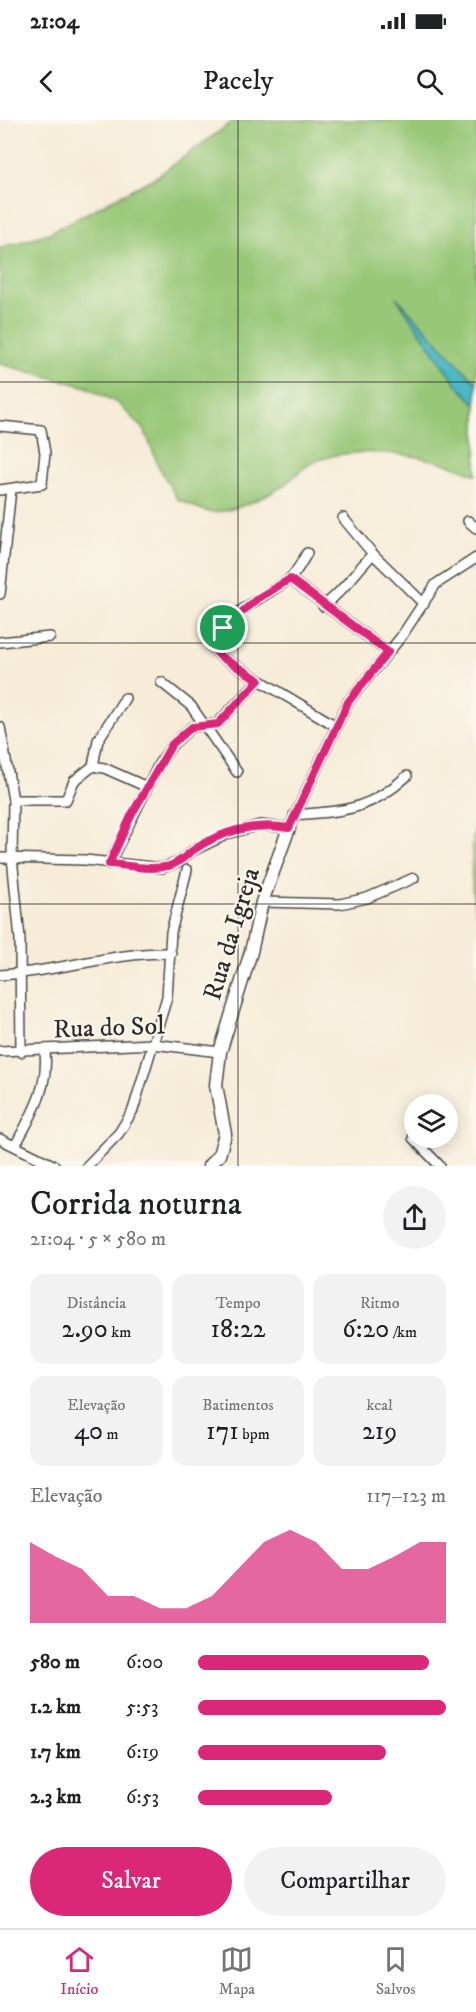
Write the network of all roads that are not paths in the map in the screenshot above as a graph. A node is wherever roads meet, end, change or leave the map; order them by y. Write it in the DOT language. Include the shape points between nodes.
graph roads {
  1 [pos="0,426"];
  2 [pos="11,489"];
  3 [pos="0,490"];
  4 [pos="343,518"];
  5 [pos="307,553"];
  6 [pos="373,554"];
  7 [pos="476,558"];
  8 [pos="290,579"];
  9 [pos="0,594"];
  10 [pos="424,604"];
  11 [pos="323,606"];
  12 [pos="50,637"];
  13 [pos="0,642"];
  14 [pos="388,652"];
  15 [pos="259,680"];
  16 [pos="161,682"];
  17 [pos="125,698"];
  18 [pos="336,726"];
  19 [pos="0,727"];
  20 [pos="205,727"];
  21 [pos="93,766"];
  22 [pos="237,772"];
  23 [pos="406,776"];
  24 [pos="147,787"];
  25 [pos="13,800"];
  26 [pos="294,816"];
  27 [pos="289,828"];
  28 [pos="12,857"];
  29 [pos="0,858"];
  30 [pos="109,864"];
  31 [pos="187,870"];
  32 [pos="414,878"];
  33 [pos="262,902"];
  34 [pos="171,953"];
  35 [pos="21,974"];
  36 [pos="0,975"];
  37 [pos="153,1044"];
  38 [pos="0,1051"];
  39 [pos="45,1051"];
  40 [pos="21,1052"];
  41 [pos="220,1052"];
  42 [pos="0,1139"];
  43 [pos="15,1146"];
  44 [pos="423,1148"];
  45 [pos="55,1166"];
  46 [pos="87,1166"];
  47 [pos="209,1166"];
  48 [pos="440,1166"];
  1 -- 2 [label="street" via="41,430 45,445 42,483"];
  2 -- 3 [label="street"];
  2 -- 9 [label="street"];
  4 -- 6 [label="street"];
  5 -- 8 [label="street"];
  6 -- 10 [label="street"];
  6 -- 11 [label="street" via="338,595"];
  7 -- 10 [label="street, Rua da Igreja" via="441,578"];
  8 -- 11 [label="street"];
  8 -- 15 [label="street" via="238,614 215,634 211,646 221,657"];
  10 -- 14 [label="street, Rua da Igreja"];
  11 -- 14 [label="street"];
  12 -- 13 [label="street"];
  14 -- 18 [label="street, Rua da Igreja" via="362,682"];
  15 -- 18 [label="street"];
  15 -- 20 [label="street" via="224,719"];
  16 -- 20 [label="street" via="191,706"];
  17 -- 21 [label="street" via="98,740"];
  18 -- 26 [label="street, Rua da Igreja"];
  19 -- 25 [label="street"];
  20 -- 22 [label="street"];
  20 -- 24 [label="street" via="192,727 183,733"];
  21 -- 24 [label="street"];
  21 -- 25 [label="street" via="74,781 66,800"];
  23 -- 26 [label="street" via="380,799 362,806"];
  24 -- 30 [label="street"];
  25 -- 28 [label="street"];
  26 -- 27 [label="street, Rua da Igreja"];
  27 -- 30 [label="street" via="260,825 227,834 162,868"];
  27 -- 33 [label="street, Rua da Igreja"];
  28 -- 29 [label="street"];
  28 -- 30 [label="street"];
  28 -- 35 [label="street"];
  31 -- 34 [label="street" via="174,915"];
  32 -- 33 [label="street" via="367,898 340,904"];
  33 -- 41 [label="street, Rua da Igreja"];
  34 -- 35 [label="street" via="118,955"];
  34 -- 37 [label="street" via="167,997"];
  35 -- 36 [label="street"];
  35 -- 40 [label="street"];
  37 -- 39 [label="street, Rua do Sol"];
  37 -- 41 [label="street, Rua do Sol"];
  37 -- 46 [label="street" via="126,1125"];
  38 -- 40 [label="street, Rua do Sol"];
  39 -- 40 [label="street, Rua do Sol"];
  39 -- 43 [label="street" via="44,1089"];
  41 -- 47 [label="street, Rua da Igreja" via="216,1085 225,1134 219,1155"];
  42 -- 43 [label="street"];
  43 -- 45 [label="street"];
  44 -- 48 [label="street"];
}
